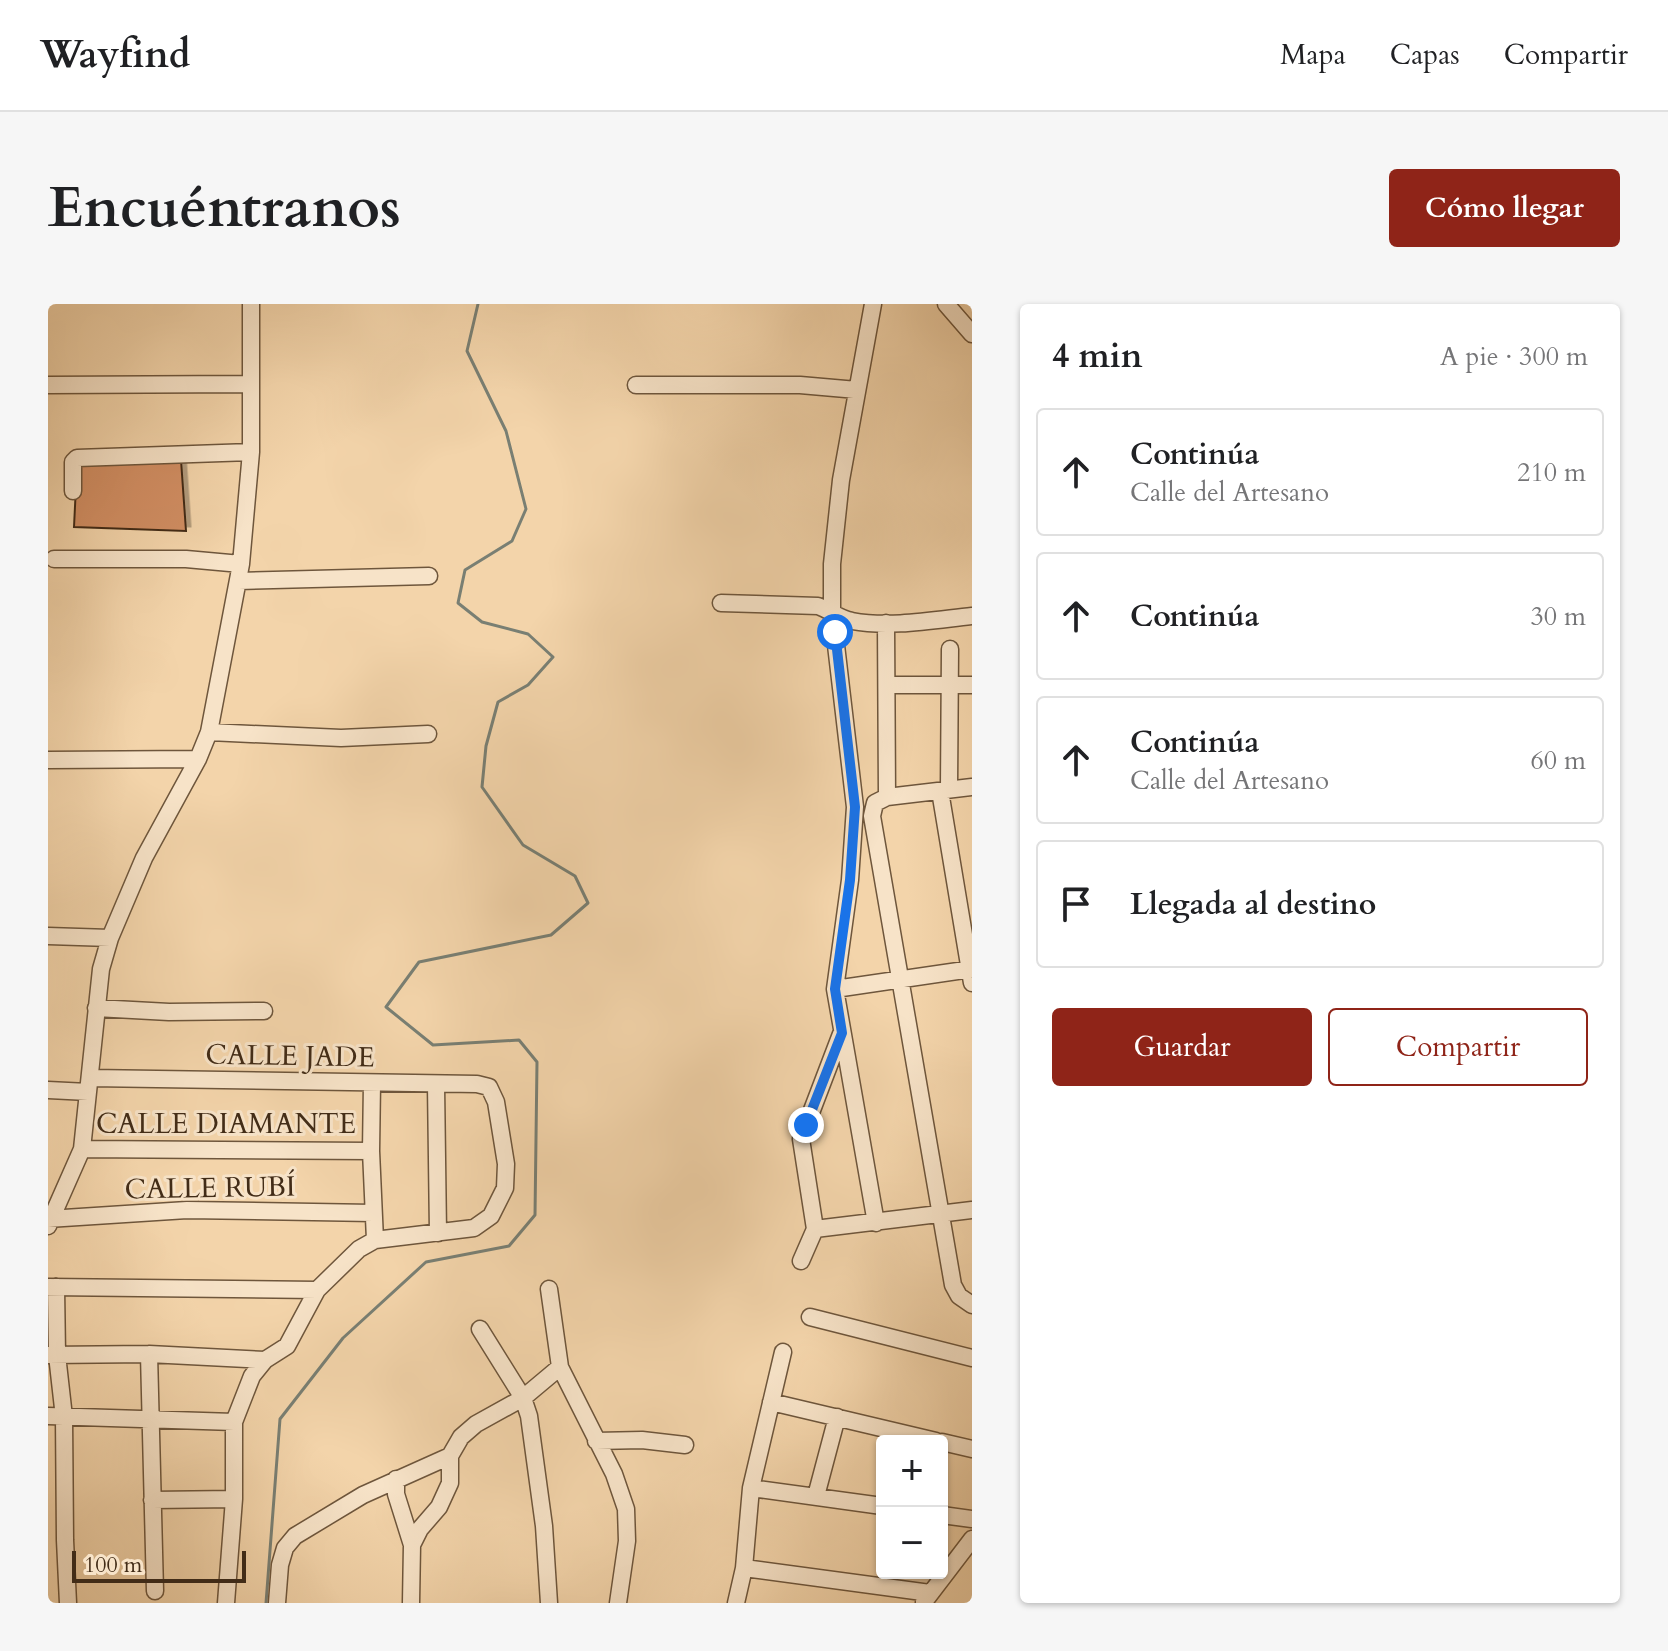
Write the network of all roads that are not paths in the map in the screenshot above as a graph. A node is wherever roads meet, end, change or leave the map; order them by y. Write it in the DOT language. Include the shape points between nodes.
graph roads {
  1 [pos="251,304"];
  2 [pos="873,304"];
  3 [pos="946,304"];
  4 [pos="972,334"];
  5 [pos="249,384"];
  6 [pos="48,385"];
  7 [pos="636,385"];
  8 [pos="857,390"];
  9 [pos="251,452"];
  10 [pos="73,491"];
  11 [pos="54,559"];
  12 [pos="240,573"];
  13 [pos="429,576"];
  14 [pos="721,603"];
  15 [pos="832,611"];
  16 [pos="972,616"];
  17 [pos="886,623"];
  18 [pos="950,649"];
  19 [pos="949,684"];
  20 [pos="888,685"];
  21 [pos="972,685"];
  22 [pos="209,732"];
  23 [pos="428,734"];
  24 [pos="198,759"];
  25 [pos="48,760"];
  26 [pos="972,787"];
  27 [pos="944,790"];
  28 [pos="887,797"];
  29 [pos="48,936"];
  30 [pos="110,938"];
  31 [pos="971,974"];
  32 [pos="901,981"];
  33 [pos="835,989"];
  34 [pos="96,1008"];
  35 [pos="264,1011"];
  36 [pos="842,1033"];
  37 [pos="372,1083"];
  38 [pos="90,1085"];
  39 [pos="436,1085"];
  40 [pos="48,1090"];
  41 [pos="82,1149"];
  42 [pos="371,1151"];
  43 [pos="972,1210"];
  44 [pos="373,1213"];
  45 [pos="941,1214"];
  46 [pos="50,1221"];
  47 [pos="876,1223"];
  48 [pos="815,1229"];
  49 [pos="438,1233"];
  50 [pos="375,1240"];
  51 [pos="801,1261"];
  52 [pos="52,1287"];
  53 [pos="549,1289"];
  54 [pos="317,1290"];
  55 [pos="972,1305"];
  56 [pos="810,1317"];
  57 [pos="480,1329"];
  58 [pos="783,1352"];
  59 [pos="149,1354"];
  60 [pos="52,1355"];
  61 [pos="972,1358"];
  62 [pos="265,1360"];
  63 [pos="560,1367"];
  64 [pos="523,1398"];
  65 [pos="771,1402"];
  66 [pos="56,1417"];
  67 [pos="837,1417"];
  68 [pos="153,1419"];
  69 [pos="234,1422"];
  70 [pos="910,1435"];
  71 [pos="596,1441"];
  72 [pos="948,1444"];
  73 [pos="685,1445"];
  74 [pos="972,1449"];
  75 [pos="450,1456"];
  76 [pos="396,1479"];
  77 [pos="751,1488"];
  78 [pos="816,1496"];
  79 [pos="234,1499"];
  80 [pos="152,1500"];
  81 [pos="876,1505"];
  82 [pos="948,1516"];
  83 [pos="972,1519"];
  84 [pos="972,1539"];
  85 [pos="412,1545"];
  86 [pos="744,1568"];
  87 [pos="155,1591"];
  88 [pos="926,1598"];
  89 [pos="68,1603"];
  90 [pos="226,1603"];
  91 [pos="277,1603"];
  92 [pos="411,1603"];
  93 [pos="549,1603"];
  94 [pos="618,1603"];
  95 [pos="736,1603"];
  1 -- 5 [label="street"];
  2 -- 8 [label="street"];
  3 -- 4 [label="street"];
  5 -- 6 [label="street"];
  5 -- 9 [label="street"];
  7 -- 8 [label="street"];
  8 -- 15 [label="street" via="841,480"];
  9 -- 10 [label="street" via="77,458"];
  9 -- 12 [label="street"];
  11 -- 12 [label="street" via="186,559"];
  12 -- 13 [label="street"];
  12 -- 22 [label="street"];
  14 -- 15 [label="street"];
  15 -- 17 [label="street" via="839,618"];
  15 -- 33 [label="street" via="855,807"];
  16 -- 17 [label="street"];
  17 -- 20 [label="street"];
  18 -- 19 [label="street"];
  19 -- 20 [label="street"];
  19 -- 21 [label="street"];
  19 -- 27 [label="street"];
  20 -- 28 [label="street"];
  22 -- 23 [label="street" via="341,738"];
  22 -- 24 [label="street"];
  24 -- 25 [label="street"];
  24 -- 30 [label="street" via="144,858"];
  26 -- 27 [label="street"];
  27 -- 28 [label="street"];
  27 -- 31 [label="street"];
  28 -- 32 [label="street" via="875,803 872,816"];
  29 -- 30 [label="street"];
  30 -- 34 [label="street"];
  31 -- 32 [label="street"];
  32 -- 33 [label="street"];
  32 -- 45 [label="street"];
  33 -- 36 [label="street"];
  34 -- 35 [label="street"];
  34 -- 38 [label="street"];
  36 -- 47 [label="street"];
  36 -- 48 [label="street" via="801,1139"];
  37 -- 38 [label="street, CALLE JADE"];
  37 -- 39 [label="street, CALLE JADE"];
  37 -- 42 [label="street"];
  38 -- 40 [label="street, CALLE JADE"];
  38 -- 41 [label="street"];
  39 -- 49 [label="street"];
  39 -- 49 [label="street, CALLE JADE" via="489,1087 506,1164 505,1188 491,1216 474,1228"];
  41 -- 42 [label="street, CALLE DIAMANTE"];
  41 -- 46 [label="street"];
  42 -- 44 [label="street"];
  43 -- 45 [label="street"];
  44 -- 46 [label="street, CALLE RUBÍ" via="187,1210"];
  44 -- 50 [label="street"];
  45 -- 47 [label="street"];
  45 -- 55 [label="street" via="953,1285"];
  47 -- 48 [label="street"];
  48 -- 51 [label="street"];
  49 -- 50 [label="street"];
  50 -- 54 [label="street"];
  52 -- 54 [label="street"];
  52 -- 60 [label="street"];
  53 -- 63 [label="street"];
  54 -- 62 [label="street" via="287,1346"];
  56 -- 61 [label="street"];
  57 -- 64 [label="street"];
  58 -- 65 [label="street"];
  59 -- 60 [label="street"];
  59 -- 62 [label="street"];
  59 -- 68 [label="street"];
  60 -- 66 [label="street"];
  62 -- 69 [label="street" via="252,1376"];
  63 -- 64 [label="street"];
  63 -- 71 [label="street"];
  64 -- 75 [label="street" via="476,1424"];
  64 -- 93 [label="street" via="535,1455"];
  65 -- 67 [label="street"];
  65 -- 77 [label="street"];
  66 -- 68 [label="street"];
  66 -- 89 [label="street"];
  67 -- 70 [label="street"];
  67 -- 78 [label="street"];
  68 -- 69 [label="street"];
  68 -- 80 [label="street"];
  69 -- 79 [label="street"];
  71 -- 73 [label="street"];
  71 -- 94 [label="street" via="626,1509"];
  72 -- 74 [label="street"];
  75 -- 76 [label="street"];
  75 -- 85 [label="street" via="450,1483"];
  76 -- 85 [label="street"];
  76 -- 91 [label="street" via="295,1536 280,1565"];
  77 -- 78 [label="street"];
  77 -- 86 [label="street"];
  78 -- 81 [label="street"];
  79 -- 80 [label="street"];
  79 -- 90 [label="street"];
  80 -- 87 [label="street"];
  82 -- 83 [label="street"];
  84 -- 88 [label="street"];
  85 -- 92 [label="street"];
  86 -- 88 [label="street"];
  86 -- 95 [label="street"];
}
